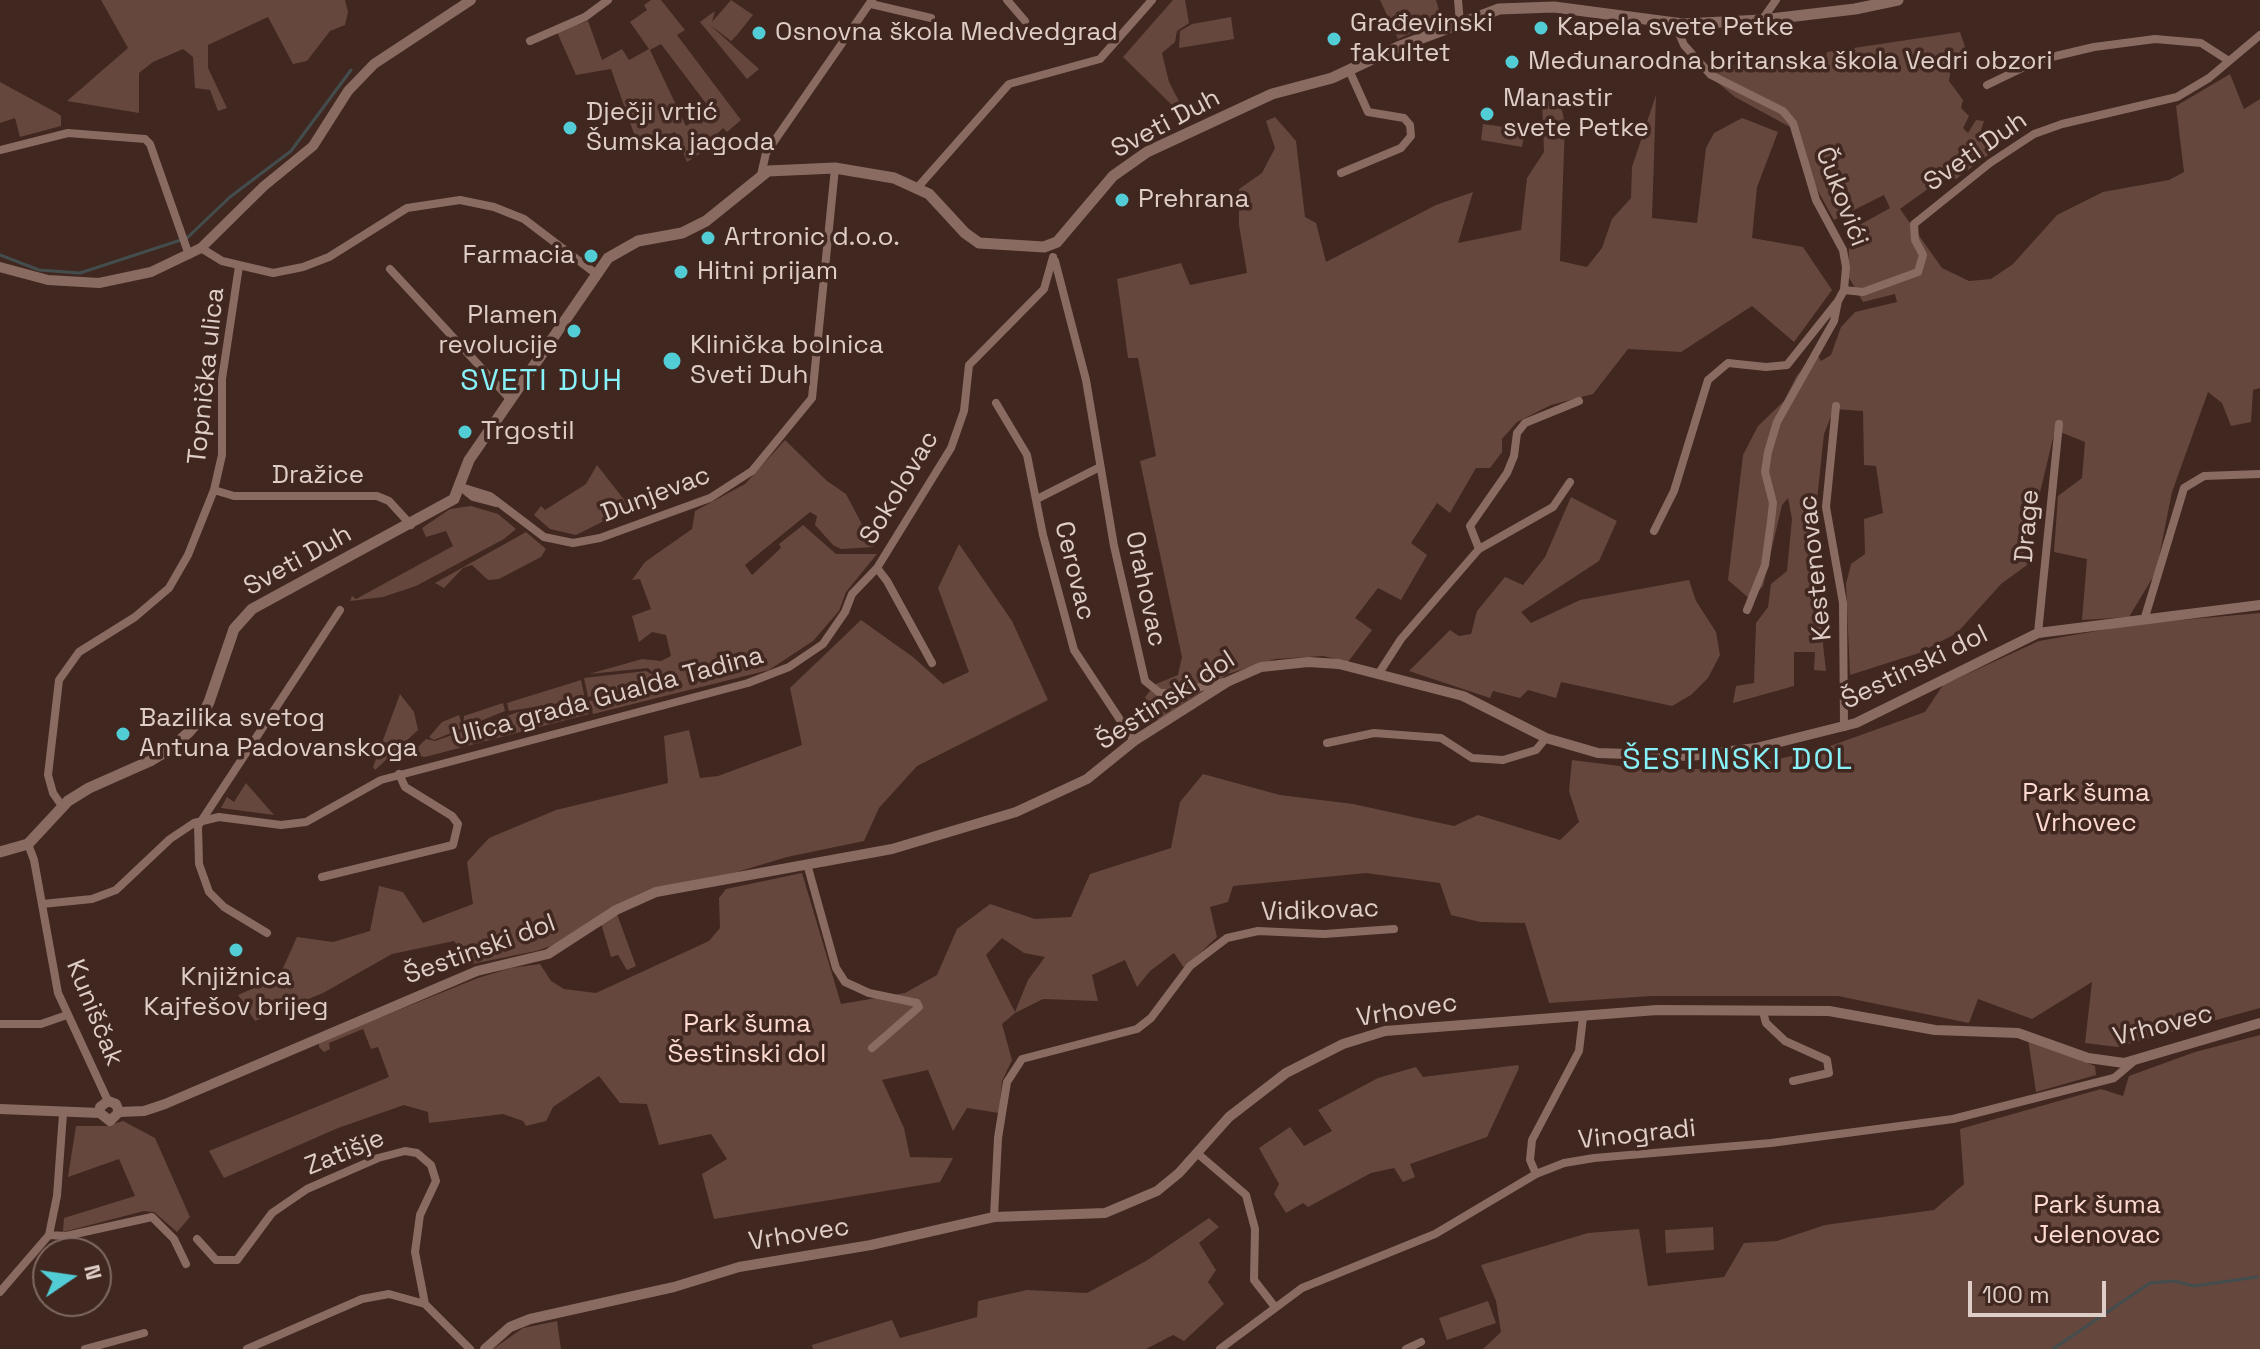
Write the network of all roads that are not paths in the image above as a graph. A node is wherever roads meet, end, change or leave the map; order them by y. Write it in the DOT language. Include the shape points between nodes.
graph roads {
  1 [pos="471,0"];
  2 [pos="608,0"];
  3 [pos="1007,0"];
  4 [pos="1152,0"];
  5 [pos="1458,0"];
  6 [pos="1776,0"];
  7 [pos="1898,0"];
  8 [pos="872,2"];
  9 [pos="931,18"];
  10 [pos="1762,20"];
  11 [pos="1025,21"];
  12 [pos="1460,23"];
  13 [pos="1675,24"];
  14 [pos="2260,35"];
  15 [pos="530,41"];
  16 [pos="2229,61"];
  17 [pos="1349,70"];
  18 [pos="1987,85"];
  19 [pos="0,150"];
  20 [pos="835,168"];
  21 [pos="1341,173"];
  22 [pos="761,175"];
  23 [pos="918,187"];
  24 [pos="201,248"];
  25 [pos="186,249"];
  26 [pos="1051,251"];
  27 [pos="239,266"];
  28 [pos="0,267"];
  29 [pos="390,269"];
  30 [pos="595,273"];
  31 [pos="1844,290"];
  32 [pos="1838,301"];
  33 [pos="510,399"];
  34 [pos="1579,401"];
  35 [pos="996,403"];
  36 [pos="1836,406"];
  37 [pos="2059,424"];
  38 [pos="1100,467"];
  39 [pos="2260,474"];
  40 [pos="1570,482"];
  41 [pos="461,487"];
  42 [pos="214,490"];
  43 [pos="1037,499"];
  44 [pos="411,525"];
  45 [pos="1654,531"];
  46 [pos="1479,549"];
  47 [pos="877,568"];
  48 [pos="2260,605"];
  49 [pos="340,610"];
  50 [pos="1747,610"];
  51 [pos="2145,617"];
  52 [pos="2038,633"];
  53 [pos="932,663"];
  54 [pos="1379,673"];
  55 [pos="1227,682"];
  56 [pos="1844,727"];
  57 [pos="1546,738"];
  58 [pos="1134,741"];
  59 [pos="1327,743"];
  60 [pos="399,774"];
  61 [pos="62,806"];
  62 [pos="201,821"];
  63 [pos="28,844"];
  64 [pos="0,852"];
  65 [pos="807,864"];
  66 [pos="322,877"];
  67 [pos="42,904"];
  68 [pos="1394,929"];
  69 [pos="267,933"];
  70 [pos="1763,1012"];
  71 [pos="67,1015"];
  72 [pos="1583,1017"];
  73 [pos="2260,1023"];
  74 [pos="0,1024"];
  75 [pos="872,1048"];
  76 [pos="2104,1062"];
  77 [pos="2133,1062"];
  78 [pos="1793,1081"];
  79 [pos="2101,1081"];
  80 [pos="108,1101"];
  81 [pos="0,1109"];
  82 [pos="119,1112"];
  83 [pos="100,1113"];
  84 [pos="63,1114"];
  85 [pos="1197,1153"];
  86 [pos="1536,1174"];
  87 [pos="994,1217"];
  88 [pos="49,1235"];
  89 [pos="197,1239"];
  90 [pos="186,1264"];
  91 [pos="1,1289"];
  92 [pos="425,1304"];
  93 [pos="1275,1307"];
  94 [pos="144,1333"];
  95 [pos="1421,1342"];
  96 [pos="85,1349"];
  97 [pos="247,1349"];
  98 [pos="470,1349"];
  99 [pos="485,1349"];
  100 [pos="1220,1349"];
  101 [pos="1406,1349"];
  1 -- 24 [label="street" via="374,64 348,91 313,146"];
  2 -- 15 [label="street" via="585,17"];
  3 -- 11 [label="street"];
  4 -- 23 [label="street" via="1100,59 1009,84"];
  5 -- 12 [label="street"];
  6 -- 10 [label="street"];
  7 -- 10 [label="main road, Sveti Duh"];
  8 -- 9 [label="street"];
  8 -- 22 [label="street" via="766,153"];
  10 -- 13 [label="main road, Sveti Duh"];
  12 -- 13 [label="main road, Sveti Duh" via="1499,9 1530,6"];
  12 -- 17 [label="main road, Sveti Duh"];
  13 -- 31 [label="street, Čukovići" via="1684,45 1711,75 1783,111 1793,123 1816,200 1843,250"];
  14 -- 16 [label="street, Sveti Duh"];
  16 -- 18 [label="street, Sveti Duh" via="2201,43 2126,42 2039,60"];
  16 -- 31 [label="street, Sveti Duh" via="2177,97 2034,134 1914,224 1923,255 1918,272 1863,292"];
  17 -- 21 [label="street" via="1368,112 1404,118 1411,136 1401,148"];
  17 -- 26 [label="main road, Sveti Duh" via="1272,94 1140,156 1113,176"];
  19 -- 25 [label="street" via="68,133 145,139"];
  20 -- 22 [label="main road" via="777,169"];
  20 -- 23 [label="main road"];
  20 -- 41 [label="street, Dunjevac" via="812,398 752,471 710,498 573,543 544,537 476,489"];
  22 -- 30 [label="main road, Sveti Duh" via="706,221 682,233 632,244"];
  23 -- 26 [label="main road" via="979,243"];
  24 -- 25 [label="street"];
  24 -- 27 [label="street"];
  25 -- 28 [label="street" via="151,272 99,283 48,280"];
  26 -- 38 [label="street, Orahovac" via="1086,380"];
  26 -- 47 [label="street, Sokolovac" via="1044,289 971,361 964,411 951,448"];
  27 -- 30 [label="street" via="273,273 303,267 329,257 407,208 460,200 524,219"];
  27 -- 42 [label="street, Topnička ulica" via="222,379 222,455"];
  29 -- 33 [label="street"];
  30 -- 33 [label="main road, Sveti Duh"];
  31 -- 32 [label="street"];
  32 -- 45 [label="street" via="1787,365 1728,363 1708,380 1674,491"];
  32 -- 50 [label="street" via="1834,321 1777,422 1768,452 1771,521 1765,565"];
  33 -- 41 [label="main road, Sveti Duh" via="469,460"];
  34 -- 46 [label="street" via="1525,423 1517,433 1507,473 1470,526"];
  35 -- 43 [label="street, Cerovac" via="1027,455"];
  36 -- 56 [label="street, Kestenovac" via="1826,507 1843,603"];
  37 -- 52 [label="street, Drage"];
  38 -- 43 [label="street"];
  38 -- 55 [label="street, Orahovac" via="1145,681 1160,693"];
  39 -- 51 [label="street" via="2204,476 2184,488"];
  40 -- 46 [label="street" via="1553,507"];
  41 -- 44 [label="main road, Sveti Duh"];
  42 -- 44 [label="street, Dražice" via="234,496 377,496"];
  42 -- 61 [label="street, Topnička ulica" via="169,588 79,652 59,680 48,775"];
  43 -- 58 [label="street, Cerovac" via="1074,650"];
  44 -- 61 [label="main road, Sveti Duh" via="252,609 234,629 209,702 189,732 160,755"];
  46 -- 54 [label="street" via="1401,639"];
  47 -- 53 [label="street, Sokolovac"];
  47 -- 60 [label="street, Ulica grada Gualda Tadina" via="852,594 823,644 789,667 748,683"];
  48 -- 51 [label="street, Šestinski dol"];
  49 -- 62 [label="street"];
  51 -- 52 [label="street, Šestinski dol"];
  52 -- 56 [label="street, Šestinski dol"];
  54 -- 55 [label="street, Šestinski dol" via="1308,662 1261,667"];
  54 -- 57 [label="street, Šestinski dol" via="1463,696"];
  55 -- 58 [label="street, Šestinski dol"];
  56 -- 57 [label="street, Šestinski dol" via="1756,748 1674,757 1608,755"];
  57 -- 59 [label="street" via="1536,750 1503,760 1472,758 1441,738 1374,733"];
  58 -- 65 [label="street, Šestinski dol" via="1087,779 1004,817 933,839"];
  60 -- 62 [label="street, Ulica grada Gualda Tadina" via="292,825 226,818"];
  60 -- 66 [label="street" via="405,787 452,816 458,824 453,845"];
  61 -- 63 [label="main road, Sveti Duh"];
  62 -- 67 [label="street, Ulica grada Gualda Tadina" via="176,834 116,890 92,899"];
  62 -- 69 [label="street" via="204,884 224,907"];
  63 -- 64 [label="main road"];
  63 -- 67 [label="street, Kuniščak"];
  65 -- 75 [label="street" via="836,968 845,982 919,1007"];
  65 -- 82 [label="street, Šestinski dol" via="656,892 616,910 548,954 477,971 165,1104"];
  67 -- 71 [label="street, Kuniščak" via="52,972"];
  68 -- 87 [label="street, Vidikovac" via="1258,931 1227,938 1190,966 1137,1029 1022,1059 1007,1082"];
  70 -- 72 [label="street, Vrhovec" via="1657,1010"];
  70 -- 76 [label="street, Vrhovec" via="1829,1011 1935,1030 2018,1033"];
  70 -- 78 [label="street" via="1766,1023 1785,1041 1827,1060 1829,1073"];
  71 -- 74 [label="street" via="41,1024"];
  71 -- 80 [label="street, Kuniščak"];
  72 -- 85 [label="street, Vrhovec" via="1405,1028 1364,1037 1307,1060 1266,1086"];
  72 -- 86 [label="street" via="1579,1051 1532,1140 1530,1160"];
  73 -- 77 [label="street, Vrhovec"];
  76 -- 77 [label="street, Vrhovec"];
  76 -- 79 [label="street"];
  77 -- 79 [label="street, Vinogradi" via="2121,1074"];
  79 -- 86 [label="street, Vinogradi" via="1953,1119 1771,1143 1581,1159"];
  80 -- 82 [label="street"];
  80 -- 83 [label="street"];
  81 -- 84 [label="street"];
  82 -- 83 [label="street" via="110,1121"];
  83 -- 84 [label="street"];
  84 -- 88 [label="street"];
  85 -- 87 [label="street, Vrhovec" via="1157,1191 1105,1213"];
  85 -- 93 [label="street" via="1246,1195 1255,1229 1254,1280"];
  86 -- 93 [label="street, Vinogradi" via="1435,1234 1302,1288"];
  87 -- 99 [label="street, Vrhovec" via="739,1267 530,1319 510,1327"];
  88 -- 90 [label="street" via="152,1217 174,1239"];
  88 -- 91 [label="street"];
  89 -- 92 [label="street, Zatišje" via="216,1260 237,1260 272,1213 307,1189 378,1158 417,1153 431,1165 436,1181 416,1234"];
  92 -- 97 [label="street" via="396,1295 371,1296"];
  92 -- 98 [label="street"];
  93 -- 100 [label="street, Vinogradi"];
  94 -- 96 [label="street"];
  95 -- 101 [label="street"];
}
